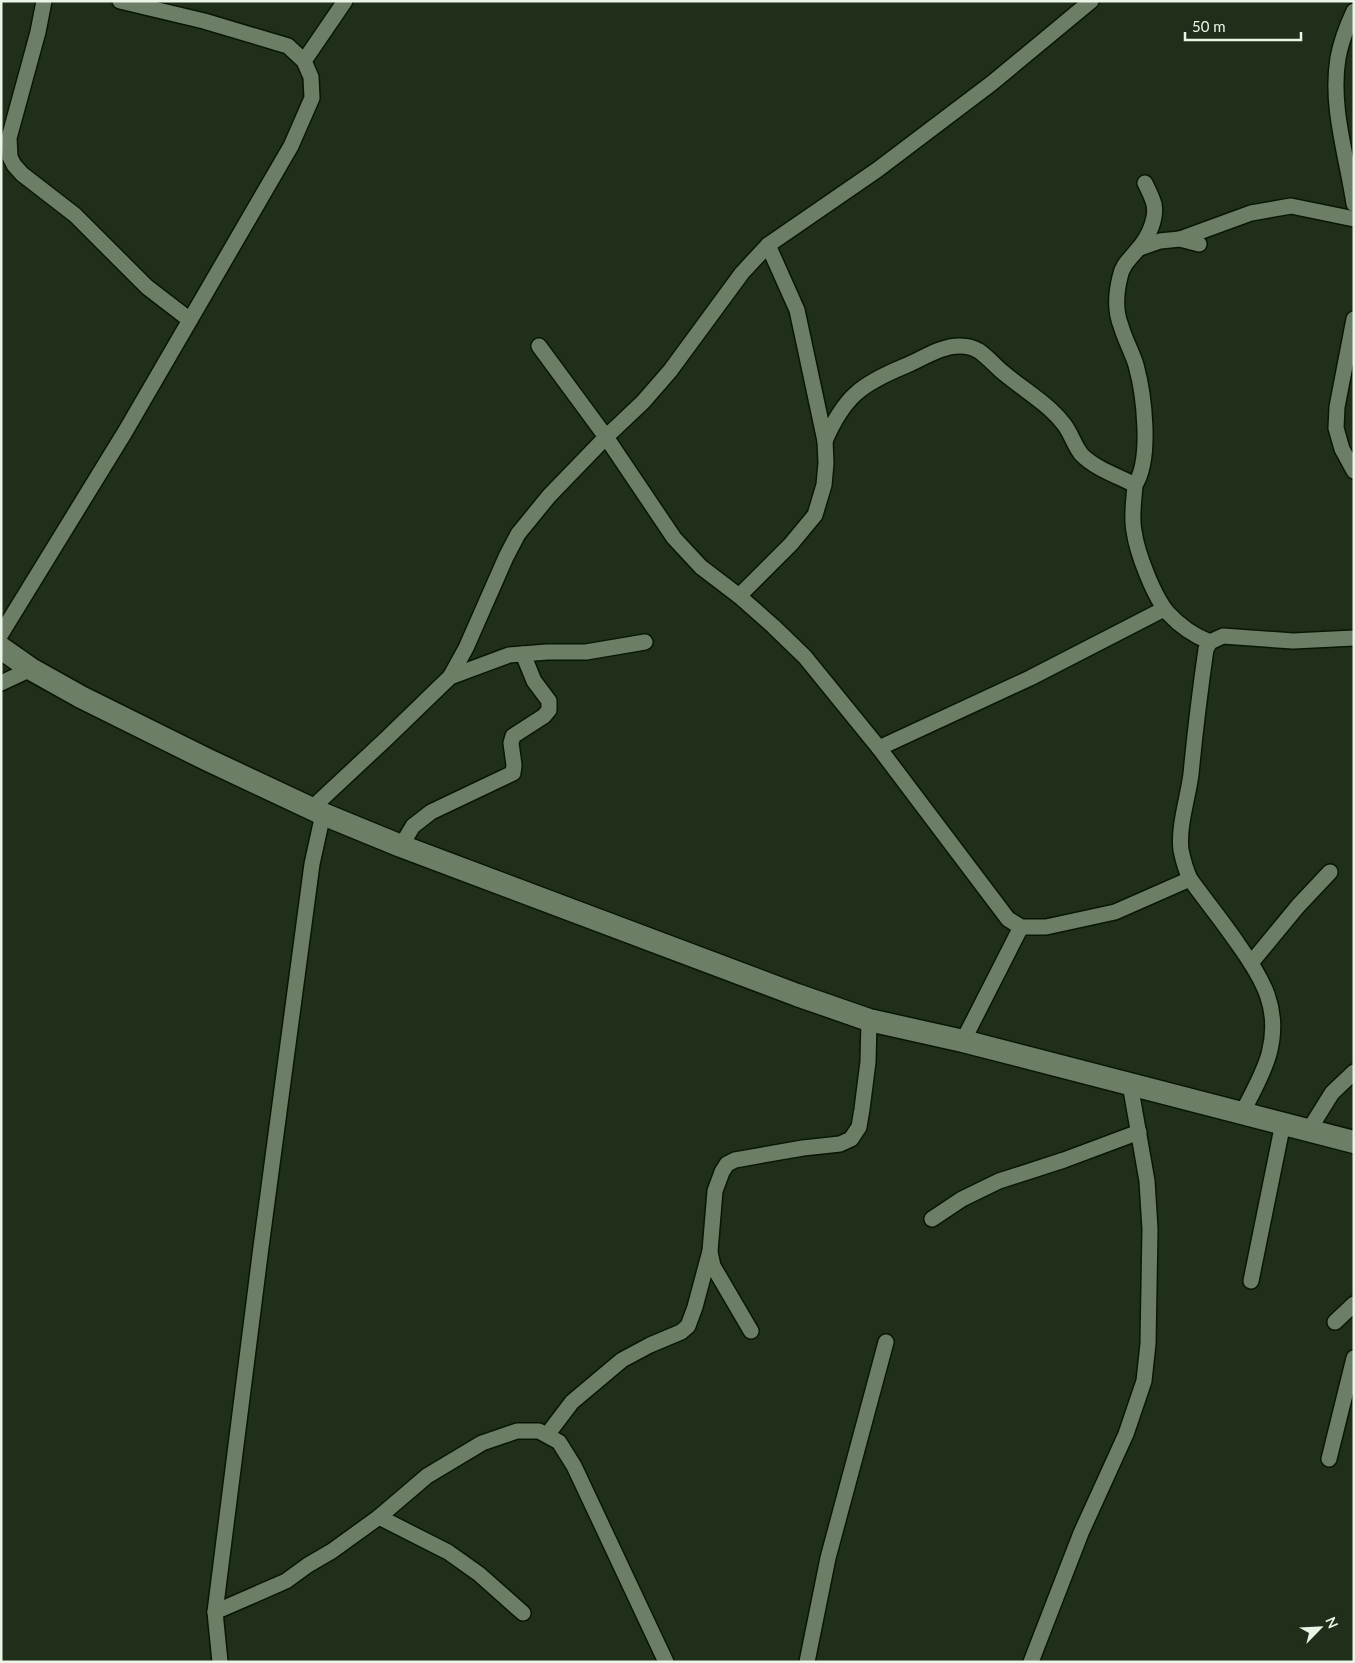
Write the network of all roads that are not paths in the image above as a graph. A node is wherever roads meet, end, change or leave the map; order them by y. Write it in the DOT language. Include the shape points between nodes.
graph roads {
  1 [pos="44,1"];
  2 [pos="120,1"];
  3 [pos="345,1"];
  4 [pos="1092,1"];
  5 [pos="1354,10"];
  6 [pos="304,61"];
  7 [pos="1145,182"];
  8 [pos="1354,204"];
  9 [pos="1354,219"];
  10 [pos="1180,238"];
  11 [pos="768,244"];
  12 [pos="1198,244"];
  13 [pos="1140,248"];
  14 [pos="1354,319"];
  15 [pos="190,320"];
  16 [pos="539,346"];
  17 [pos="606,437"];
  18 [pos="825,441"];
  19 [pos="1354,471"];
  20 [pos="1135,485"];
  21 [pos="739,596"];
  22 [pos="1164,609"];
  23 [pos="1,634"];
  24 [pos="1354,638"];
  25 [pos="644,642"];
  26 [pos="1210,642"];
  27 [pos="1,648"];
  28 [pos="523,654"];
  29 [pos="31,669"];
  30 [pos="450,677"];
  31 [pos="1,683"];
  32 [pos="879,748"];
  33 [pos="317,811"];
  34 [pos="401,846"];
  35 [pos="1330,872"];
  36 [pos="1190,880"];
  37 [pos="1022,928"];
  38 [pos="1251,962"];
  39 [pos="869,1020"];
  40 [pos="963,1041"];
  41 [pos="1354,1072"];
  42 [pos="1130,1084"];
  43 [pos="1242,1113"];
  44 [pos="1283,1123"];
  45 [pos="1309,1130"];
  46 [pos="1139,1132"];
  47 [pos="1354,1142"];
  48 [pos="932,1219"];
  49 [pos="710,1251"];
  50 [pos="1251,1282"];
  51 [pos="1354,1304"];
  52 [pos="1335,1322"];
  53 [pos="751,1331"];
  54 [pos="886,1342"];
  55 [pos="1354,1358"];
  56 [pos="547,1436"];
  57 [pos="1329,1460"];
  58 [pos="379,1517"];
  59 [pos="215,1612"];
  60 [pos="523,1613"];
  61 [pos="220,1662"];
  62 [pos="666,1662"];
  63 [pos="808,1662"];
  64 [pos="1032,1662"];
  1 -- 15 [label="street" via="9,138 14,165 74,215 147,287"];
  2 -- 6 [label="street" via="288,46"];
  3 -- 6 [label="street"];
  4 -- 11 [label="street" via="992,83 877,170"];
  5 -- 8 [label="street" via="1342,42 1336,79 1340,132"];
  6 -- 15 [label="street" via="311,77 309,106 291,146"];
  7 -- 13 [label="street" via="1154,204 1153,221"];
  9 -- 10 [label="street" via="1292,206 1251,214"];
  10 -- 12 [label="street"];
  10 -- 13 [label="street"];
  11 -- 17 [label="street" via="742,273 644,402"];
  11 -- 18 [label="street" via="797,310"];
  13 -- 20 [label="street" via="1124,265 1116,308 1140,384 1146,438 1144,461"];
  14 -- 19 [label="street" via="1336,428 1342,449"];
  15 -- 23 [label="street"];
  16 -- 17 [label="street"];
  17 -- 21 [label="street" via="674,538 701,567"];
  17 -- 30 [label="street" via="549,496 518,534"];
  18 -- 20 [label="street" via="841,408 873,380 952,346 970,347 1048,407 1064,425 1081,454"];
  18 -- 21 [label="street" via="824,485 815,515"];
  20 -- 22 [label="street" via="1133,530 1138,551"];
  21 -- 32 [label="street" via="805,657"];
  22 -- 26 [label="street"];
  22 -- 32 [label="street" via="1030,678"];
  24 -- 26 [label="street" via="1293,641 1223,636"];
  25 -- 28 [label="street" via="586,652"];
  26 -- 36 [label="street" via="1206,649 1181,830 1181,849"];
  27 -- 29 [label="street"];
  28 -- 30 [label="street" via="509,655"];
  28 -- 34 [label="street" via="534,681 549,701 549,710 513,736 513,773 431,812 413,826"];
  29 -- 31 [label="street"];
  29 -- 33 [label="street" via="132,722"];
  30 -- 33 [label="street"];
  32 -- 37 [label="street" via="1008,919"];
  33 -- 34 [label="street"];
  33 -- 59 [label="street"];
  34 -- 39 [label="street"];
  35 -- 38 [label="street"];
  36 -- 37 [label="street" via="1115,912 1046,927"];
  36 -- 38 [label="street"];
  37 -- 40 [label="street"];
  38 -- 43 [label="street" via="1262,980 1272,1010 1273,1030 1261,1075"];
  39 -- 40 [label="street"];
  39 -- 49 [label="street" via="862,1109 859,1127 851,1139 840,1144 735,1160 727,1164 715,1191"];
  40 -- 42 [label="street"];
  41 -- 45 [label="street" via="1332,1093"];
  42 -- 43 [label="street"];
  42 -- 46 [label="street"];
  43 -- 44 [label="street"];
  44 -- 45 [label="street"];
  44 -- 50 [label="street"];
  45 -- 47 [label="street"];
  46 -- 48 [label="street" via="999,1180"];
  46 -- 64 [label="street" via="1150,1229 1148,1344 1144,1381 1126,1434 1081,1533"];
  49 -- 53 [label="street" via="713,1266"];
  49 -- 56 [label="street" via="688,1326 622,1360 572,1402"];
  51 -- 52 [label="street"];
  54 -- 63 [label="street" via="828,1558"];
  55 -- 57 [label="street"];
  56 -- 58 [label="street" via="539,1431 517,1431 482,1443 427,1476"];
  56 -- 62 [label="street" via="559,1442 574,1466"];
  58 -- 59 [label="street" via="286,1581"];
  58 -- 60 [label="street" via="456,1558"];
  59 -- 61 [label="street"];
}
